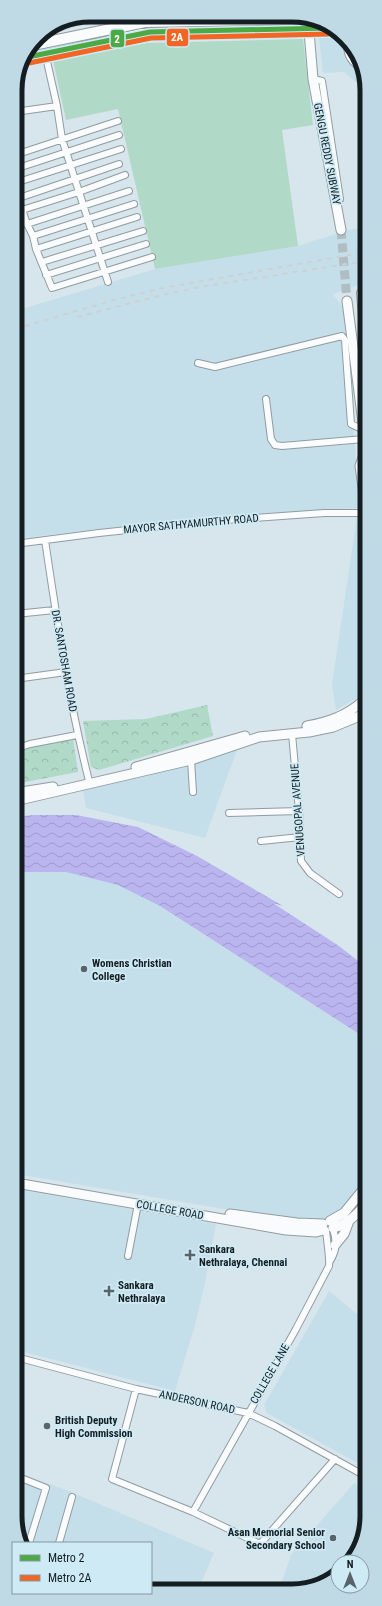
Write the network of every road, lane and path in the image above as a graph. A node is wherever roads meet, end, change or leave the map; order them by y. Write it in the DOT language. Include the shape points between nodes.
graph roads {
  1 [pos="132,22"];
  2 [pos="195,22"];
  3 [pos="310,24"];
  4 [pos="308,31"];
  5 [pos="326,31"];
  6 [pos="191,32"];
  7 [pos="41,43"];
  8 [pos="347,49"];
  9 [pos="46,57"];
  10 [pos="29,60"];
  11 [pos="354,62"];
  12 [pos="313,79"];
  13 [pos="57,106"];
  14 [pos="22,111"];
  15 [pos="118,121"];
  16 [pos="119,135"];
  17 [pos="62,139"];
  18 [pos="121,149"];
  19 [pos="67,152"];
  20 [pos="22,153"];
  21 [pos="119,164"];
  22 [pos="71,166"];
  23 [pos="22,167"];
  24 [pos="125,175"];
  25 [pos="74,178"];
  26 [pos="22,181"];
  27 [pos="129,191"];
  28 [pos="79,192"];
  29 [pos="22,197"];
  30 [pos="340,199"];
  31 [pos="134,204"];
  32 [pos="83,205"];
  33 [pos="22,210"];
  34 [pos="137,217"];
  35 [pos="88,220"];
  36 [pos="27,224"];
  37 [pos="341,230"];
  38 [pos="91,231"];
  39 [pos="143,231"];
  40 [pos="33,236"];
  41 [pos="146,244"];
  42 [pos="97,245"];
  43 [pos="36,249"];
  44 [pos="152,257"];
  45 [pos="101,258"];
  46 [pos="42,262"];
  47 [pos="104,271"];
  48 [pos="46,275"];
  49 [pos="108,282"];
  50 [pos="347,301"];
  51 [pos="198,363"];
  52 [pos="360,396"];
  53 [pos="266,399"];
  54 [pos="360,429"];
  55 [pos="360,433"];
  56 [pos="360,513"];
  57 [pos="45,540"];
  58 [pos="22,543"];
  59 [pos="55,610"];
  60 [pos="22,613"];
  61 [pos="66,672"];
  62 [pos="22,678"];
  63 [pos="360,703"];
  64 [pos="360,715"];
  65 [pos="292,734"];
  66 [pos="77,735"];
  67 [pos="22,747"];
  68 [pos="192,760"];
  69 [pos="89,781"];
  70 [pos="22,792"];
  71 [pos="193,792"];
  72 [pos="22,799"];
  73 [pos="299,811"];
  74 [pos="229,813"];
  75 [pos="300,837"];
  76 [pos="261,841"];
  77 [pos="338,894"];
  78 [pos="22,1179"];
  79 [pos="22,1184"];
  80 [pos="360,1194"];
  81 [pos="138,1204"];
  82 [pos="360,1210"];
  83 [pos="349,1221"];
  84 [pos="328,1227"];
  85 [pos="335,1245"];
  86 [pos="128,1256"];
  87 [pos="330,1261"];
  88 [pos="22,1359"];
  89 [pos="136,1389"];
  90 [pos="248,1413"];
  91 [pos="334,1460"];
  92 [pos="360,1473"];
  93 [pos="22,1478"];
  94 [pos="72,1497"];
  95 [pos="193,1512"];
  96 [pos="29,1542"];
  97 [pos="59,1542"];
  1 -- 7 [label="main road"];
  2 -- 6 [label="main road"];
  3 -- 4 [label="main road, GENGU REDDY SUBWAY"];
  4 -- 5 [label="main road"];
  4 -- 6 [label="main road"];
  4 -- 12 [label="main road, GENGU REDDY SUBWAY"];
  6 -- 9 [label="main road" via="142,34"];
  8 -- 11 [label="street"];
  9 -- 10 [label="main road"];
  9 -- 13 [label="street"];
  12 -- 30 [label="street" via="322,81"];
  12 -- 37 [label="main road, GENGU REDDY SUBWAY"];
  13 -- 14 [label="street"];
  13 -- 17 [label="street"];
  15 -- 17 [label="street"];
  16 -- 19 [label="street"];
  17 -- 19 [label="street"];
  17 -- 20 [label="street"];
  18 -- 22 [label="street"];
  19 -- 22 [label="street"];
  19 -- 23 [label="street"];
  21 -- 25 [label="street"];
  22 -- 25 [label="street"];
  22 -- 26 [label="street"];
  24 -- 28 [label="street"];
  25 -- 28 [label="street"];
  25 -- 29 [label="street"];
  27 -- 32 [label="street"];
  28 -- 32 [label="street"];
  28 -- 33 [label="street"];
  31 -- 35 [label="street"];
  32 -- 35 [label="street"];
  32 -- 36 [label="street"];
  33 -- 36 [label="street"];
  34 -- 38 [label="street"];
  35 -- 38 [label="street"];
  35 -- 40 [label="street"];
  36 -- 40 [label="street"];
  38 -- 42 [label="street"];
  38 -- 43 [label="street"];
  39 -- 42 [label="street"];
  40 -- 43 [label="street"];
  41 -- 45 [label="street"];
  42 -- 45 [label="street"];
  42 -- 46 [label="street"];
  43 -- 46 [label="street"];
  44 -- 47 [label="street"];
  45 -- 47 [label="street"];
  45 -- 48 [label="street"];
  46 -- 48 [label="street"];
  47 -- 48 [label="street" via="52,288"];
  47 -- 49 [label="street"];
  50 -- 52 [label="main road"];
  51 -- 54 [label="street" via="215,366 342,336 345,340 352,424"];
  53 -- 55 [label="street" via="271,439 275,445"];
  56 -- 57 [label="street, MAYOR SATHYAMURTHY ROAD" via="212,521"];
  57 -- 58 [label="street, MAYOR SATHYAMURTHY ROAD"];
  57 -- 59 [label="street, DR. SANTOSHAM ROAD"];
  59 -- 60 [label="street"];
  59 -- 61 [label="street, DR. SANTOSHAM ROAD"];
  61 -- 62 [label="street"];
  61 -- 66 [label="street, DR. SANTOSHAM ROAD"];
  63 -- 69 [label="main road" via="349,712 329,721 256,733"];
  64 -- 65 [label="main road" via="333,727"];
  65 -- 68 [label="main road" via="260,737"];
  65 -- 73 [label="street, VENUGOPAL AVENUE"];
  66 -- 67 [label="street"];
  66 -- 69 [label="street, DR. SANTOSHAM ROAD"];
  68 -- 71 [label="street"];
  68 -- 72 [label="main road"];
  69 -- 70 [label="main road"];
  73 -- 74 [label="street"];
  73 -- 75 [label="street, VENUGOPAL AVENUE"];
  75 -- 76 [label="street"];
  75 -- 77 [label="street, VENUGOPAL AVENUE" via="301,861 310,873"];
  78 -- 84 [label="main road, COLLEGE ROAD" via="210,1212"];
  79 -- 81 [label="main road, COLLEGE ROAD"];
  80 -- 84 [label="main road"];
  81 -- 84 [label="main road, COLLEGE ROAD" via="286,1230 316,1232"];
  81 -- 86 [label="street"];
  82 -- 83 [label="main road, COLLEGE ROAD"];
  83 -- 84 [label="main road, COLLEGE ROAD" via="339,1226"];
  83 -- 85 [label="main road" via="344,1234"];
  84 -- 85 [label="street"];
  84 -- 87 [label="street"];
  85 -- 87 [label="street, COLLEGE LANE" via="335,1252"];
  87 -- 90 [label="street, COLLEGE LANE"];
  88 -- 89 [label="street, ANDERSON ROAD"];
  89 -- 90 [label="street, ANDERSON ROAD"];
  89 -- 95 [label="street" via="112,1479"];
  90 -- 91 [label="street, ANDERSON ROAD"];
  90 -- 95 [label="street, COLLEGE LANE"];
  91 -- 92 [label="street, ANDERSON ROAD"];
  91 -- 95 [label="street" via="260,1544"];
  93 -- 96 [label="street" via="46,1488"];
  94 -- 97 [label="street"];
}
